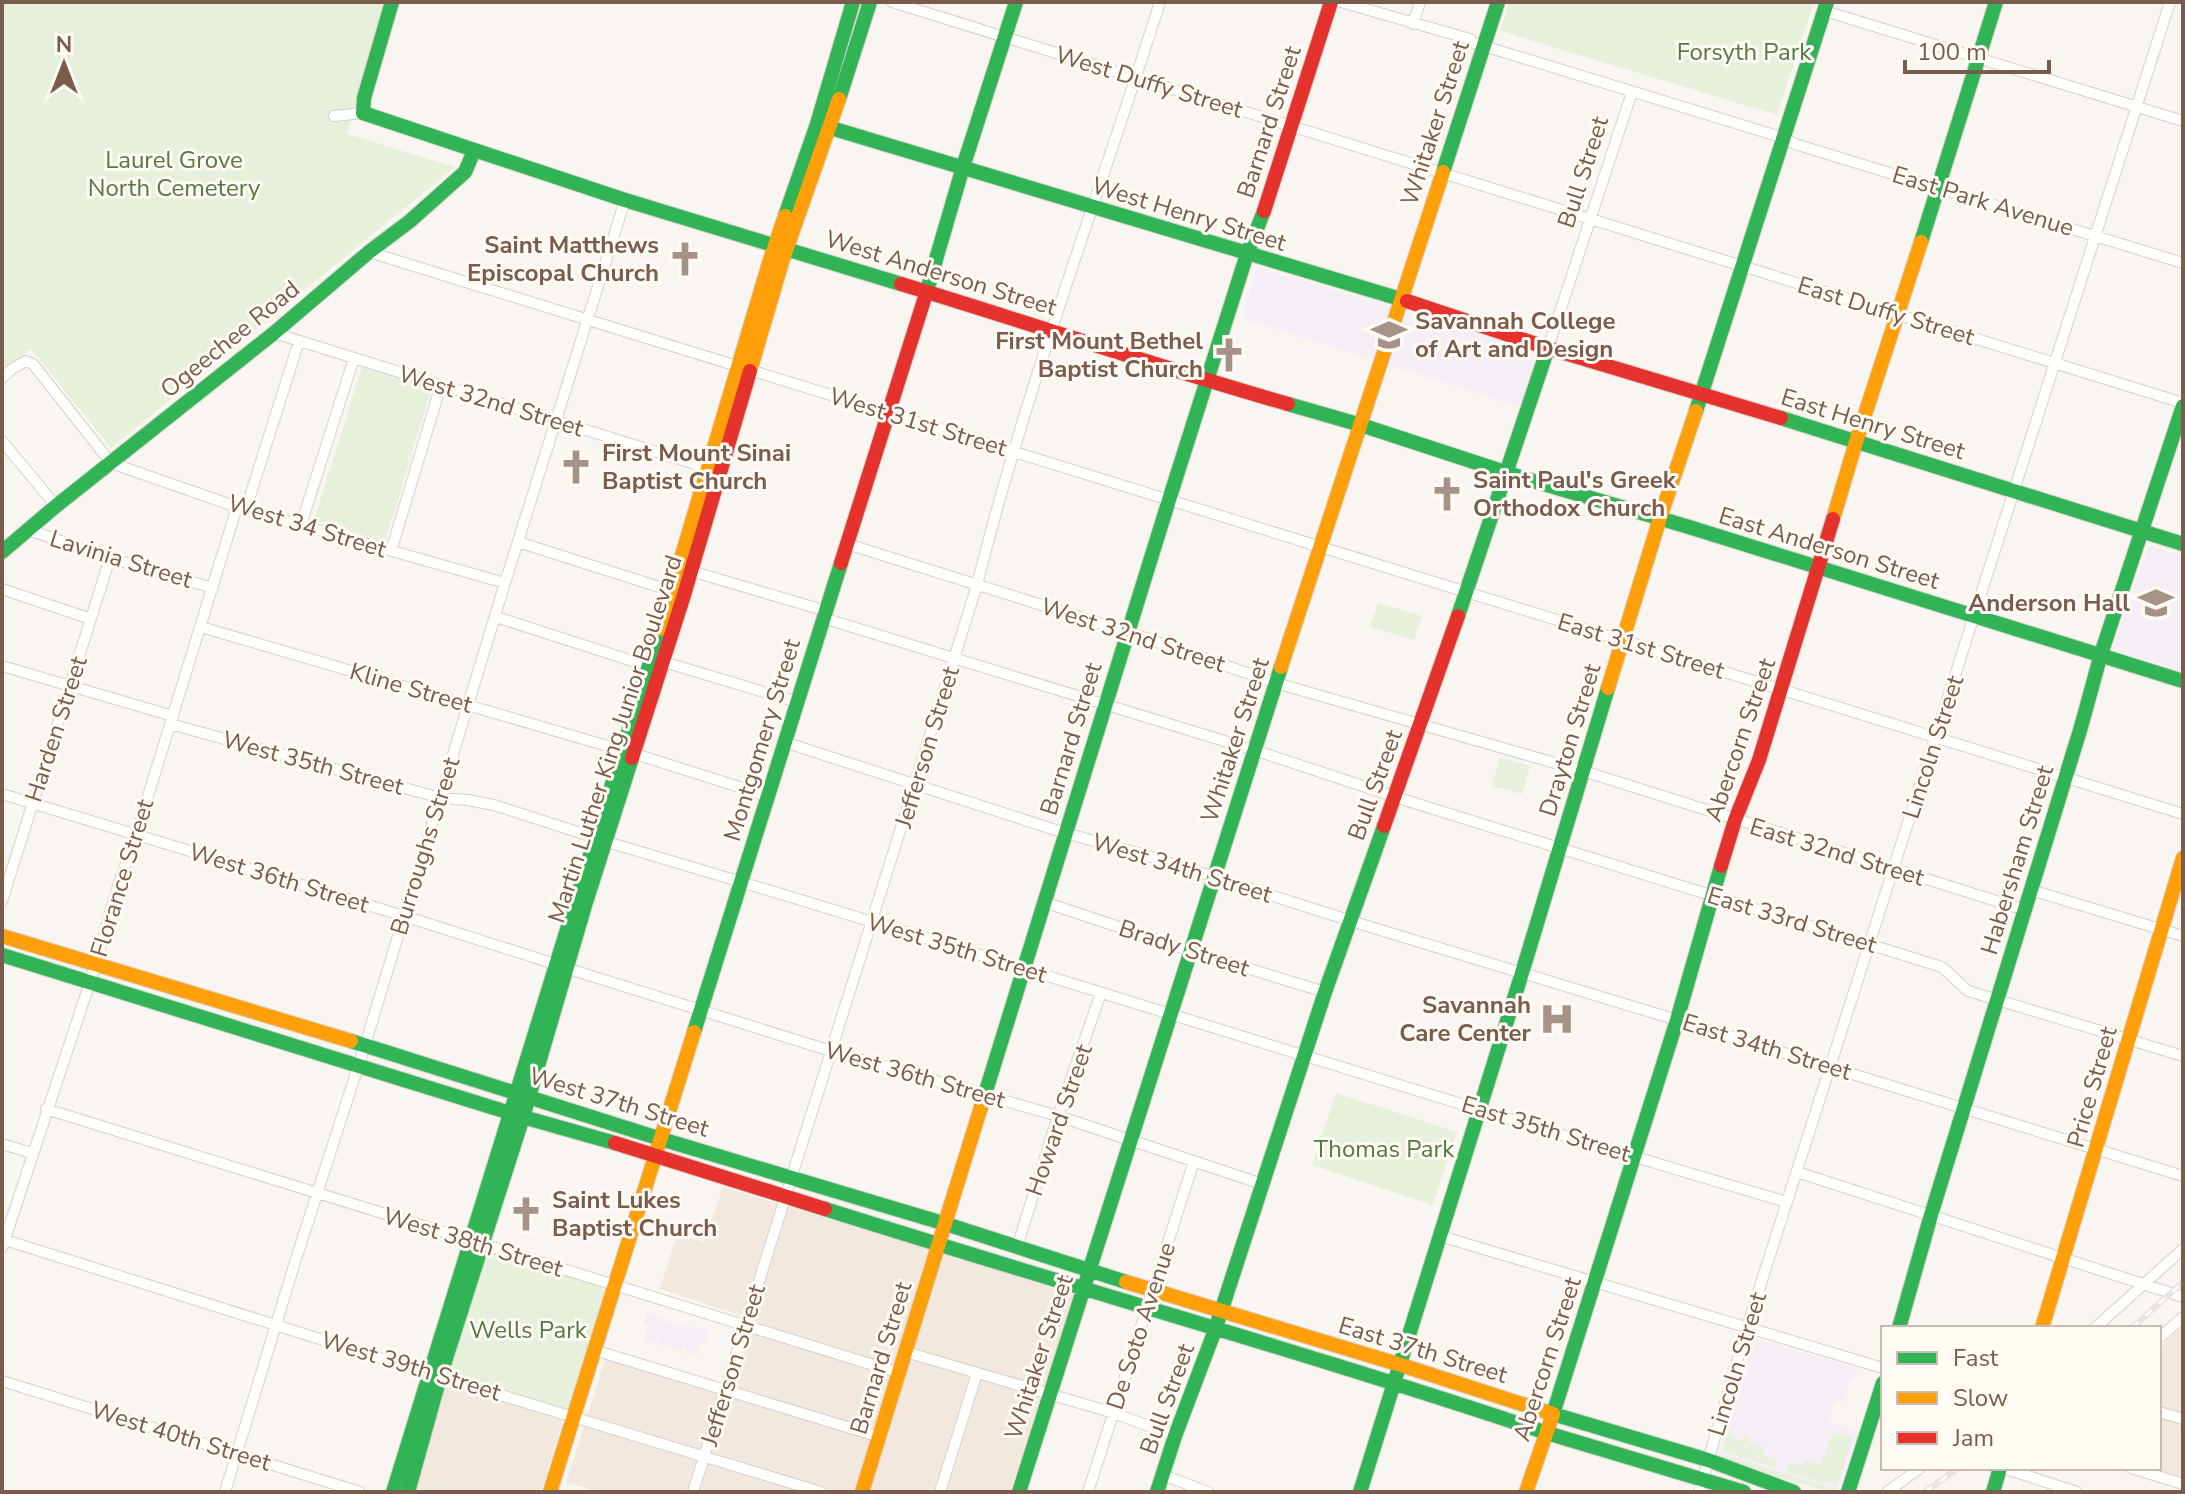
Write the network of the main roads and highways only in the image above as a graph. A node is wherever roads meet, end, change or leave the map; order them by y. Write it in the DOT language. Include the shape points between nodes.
graph roads {
  1 [pos="392,2"];
  2 [pos="853,2"];
  3 [pos="870,2"];
  4 [pos="1016,2"];
  5 [pos="1331,2"];
  6 [pos="1498,2"];
  7 [pos="1996,2"];
  8 [pos="1826,6"];
  9 [pos="824,125"];
  10 [pos="474,151"];
  11 [pos="963,167"];
  12 [pos="781,248"];
  13 [pos="1247,254"];
  14 [pos="926,293"];
  15 [pos="1401,299"];
  16 [pos="1548,348"];
  17 [pos="746,369"];
  18 [pos="1207,381"];
  19 [pos="1702,394"];
  20 [pos="2183,404"];
  21 [pos="1361,425"];
  22 [pos="1856,442"];
  23 [pos="1507,473"];
  24 [pos="1660,518"];
  25 [pos="2143,532"];
  26 [pos="2183,544"];
  27 [pos="2,552"];
  28 [pos="1819,568"];
  29 [pos="2101,654"];
  30 [pos="2183,681"];
  31 [pos="628,752"];
  32 [pos="2183,858"];
  33 [pos="2,936"];
  34 [pos="2,955"];
  35 [pos="523,1095"];
  36 [pos="517,1115"];
  37 [pos="661,1139"];
  38 [pos="656,1155"];
  39 [pos="946,1224"];
  40 [pos="939,1245"];
  41 [pos="1090,1269"];
  42 [pos="1083,1289"];
  43 [pos="1221,1312"];
  44 [pos="1901,1326"];
  45 [pos="2043,1326"];
  46 [pos="1215,1330"];
  47 [pos="1401,1365"];
  48 [pos="434,1375"];
  49 [pos="1395,1382"];
  50 [pos="1881,1389"];
  51 [pos="1553,1414"];
  52 [pos="1547,1433"];
  53 [pos="2001,1470"];
  54 [pos="1700,1485"];
  55 [pos="393,1492"];
  56 [pos="408,1492"];
  57 [pos="550,1492"];
  58 [pos="862,1492"];
  59 [pos="1019,1492"];
  60 [pos="1157,1492"];
  61 [pos="1360,1492"];
  62 [pos="1526,1492"];
  63 [pos="1744,1492"];
  64 [pos="1794,1492"];
  65 [pos="1848,1492"];
  66 [pos="1993,1492"];
  1 -- 10 [label="main road, West Anderson Street" via="363,113"];
  2 -- 9 [label="main road, Martin Luther King Junior Boulevard"];
  3 -- 9 [label="main road, Martin Luther King Junior Boulevard"];
  4 -- 11 [label="main road, Montgomery Street"];
  5 -- 13 [label="main road, Barnard Street"];
  6 -- 15 [label="main road, Whitaker Street"];
  7 -- 22 [label="main road, Abercorn Street"];
  8 -- 19 [label="main road, Drayton Street"];
  9 -- 11 [label="main road, West Henry Street"];
  9 -- 12 [label="main road, Martin Luther King Junior Boulevard"];
  10 -- 12 [label="main road, West Anderson Street"];
  10 -- 27 [label="main road, Ogeechee Road" via="465,172 410,221"];
  11 -- 13 [label="main road, West Henry Street"];
  11 -- 14 [label="main road, Montgomery Street"];
  12 -- 14 [label="main road, West Anderson Street"];
  12 -- 17 [label="main road, Martin Luther King Junior Boulevard"];
  13 -- 15 [label="main road, West Henry Street"];
  13 -- 18 [label="main road, Barnard Street"];
  14 -- 18 [label="main road, West Anderson Street"];
  14 -- 37 [label="main road, Montgomery Street"];
  15 -- 16 [label="main road, West Henry Street"];
  15 -- 21 [label="main road, Whitaker Street"];
  16 -- 19 [label="main road, East Henry Street"];
  16 -- 23 [label="main road, Bull Street"];
  17 -- 31 [label="main road, Martin Luther King Junior Boulevard" via="664,662"];
  17 -- 31 [label="main road, Martin Luther King Junior Boulevard" via="708,468 648,666"];
  18 -- 21 [label="main road, West Anderson Street"];
  18 -- 39 [label="main road, Barnard Street"];
  19 -- 22 [label="main road, East Henry Street"];
  19 -- 24 [label="main road, Drayton Street"];
  20 -- 25 [label="main road, Habersham Street"];
  21 -- 23 [label="main road, West Anderson Street"];
  21 -- 41 [label="main road, Whitaker Street"];
  22 -- 25 [label="main road, East Henry Street"];
  22 -- 28 [label="main road, Abercorn Street"];
  23 -- 24 [label="main road, East Anderson Street"];
  23 -- 43 [label="main road, Bull Street" via="1325,992"];
  24 -- 28 [label="main road, East Anderson Street"];
  24 -- 47 [label="main road, Drayton Street"];
  25 -- 26 [label="main road, East Henry Street"];
  25 -- 29 [label="main road, Habersham Street"];
  28 -- 29 [label="main road, East Anderson Street"];
  28 -- 51 [label="main road, Abercorn Street" via="1711,896"];
  29 -- 30 [label="main road, East Anderson Street"];
  29 -- 44 [label="main road, Habersham Street"];
  31 -- 35 [label="main road, Martin Luther King Junior Boulevard"];
  32 -- 45 [label="main road, Price Street"];
  33 -- 35 [label="main road, West 37th Street"];
  34 -- 36 [label="main road, West 37th Street"];
  35 -- 36 [label="main road, Martin Luther King Junior Boulevard"];
  35 -- 37 [label="main road, West 37th Street"];
  36 -- 38 [label="main road, West 37th Street"];
  36 -- 48 [label="main road, Martin Luther King Junior Boulevard"];
  37 -- 38 [label="main road, Montgomery Street"];
  37 -- 39 [label="main road, West 37th Street"];
  38 -- 40 [label="main road, West 37th Street"];
  38 -- 57 [label="main road, Montgomery Street"];
  39 -- 40 [label="main road, Barnard Street"];
  39 -- 41 [label="main road, West 37th Street"];
  40 -- 42 [label="main road, West 37th Street"];
  40 -- 58 [label="main road, Barnard Street"];
  41 -- 42 [label="main road, Whitaker Street"];
  41 -- 43 [label="main road, West 37th Street"];
  42 -- 46 [label="main road, West 37th Street"];
  42 -- 59 [label="main road, Whitaker Street"];
  43 -- 46 [label="main road, Bull Street"];
  43 -- 47 [label="main road, East 37th Street"];
  46 -- 49 [label="main road, East 37th Street"];
  46 -- 60 [label="main road, Bull Street"];
  47 -- 49 [label="main road, Drayton Street"];
  47 -- 51 [label="main road, East 37th Street"];
  48 -- 55 [label="main road, Martin Luther King Junior Boulevard"];
  48 -- 56 [label="main road, Martin Luther King Junior Boulevard"];
  49 -- 52 [label="main road, East 37th Street"];
  49 -- 61 [label="main road, Drayton Street"];
  50 -- 65 [label="main road"];
  51 -- 52 [label="main road, Abercorn Street"];
  51 -- 64 [label="main road, East 37th Street"];
  52 -- 54 [label="main road, East 37th Street"];
  52 -- 62 [label="main road, Abercorn Street"];
  53 -- 66 [label="main road"];
  54 -- 63 [label="main road, East 37th Street"];
}
